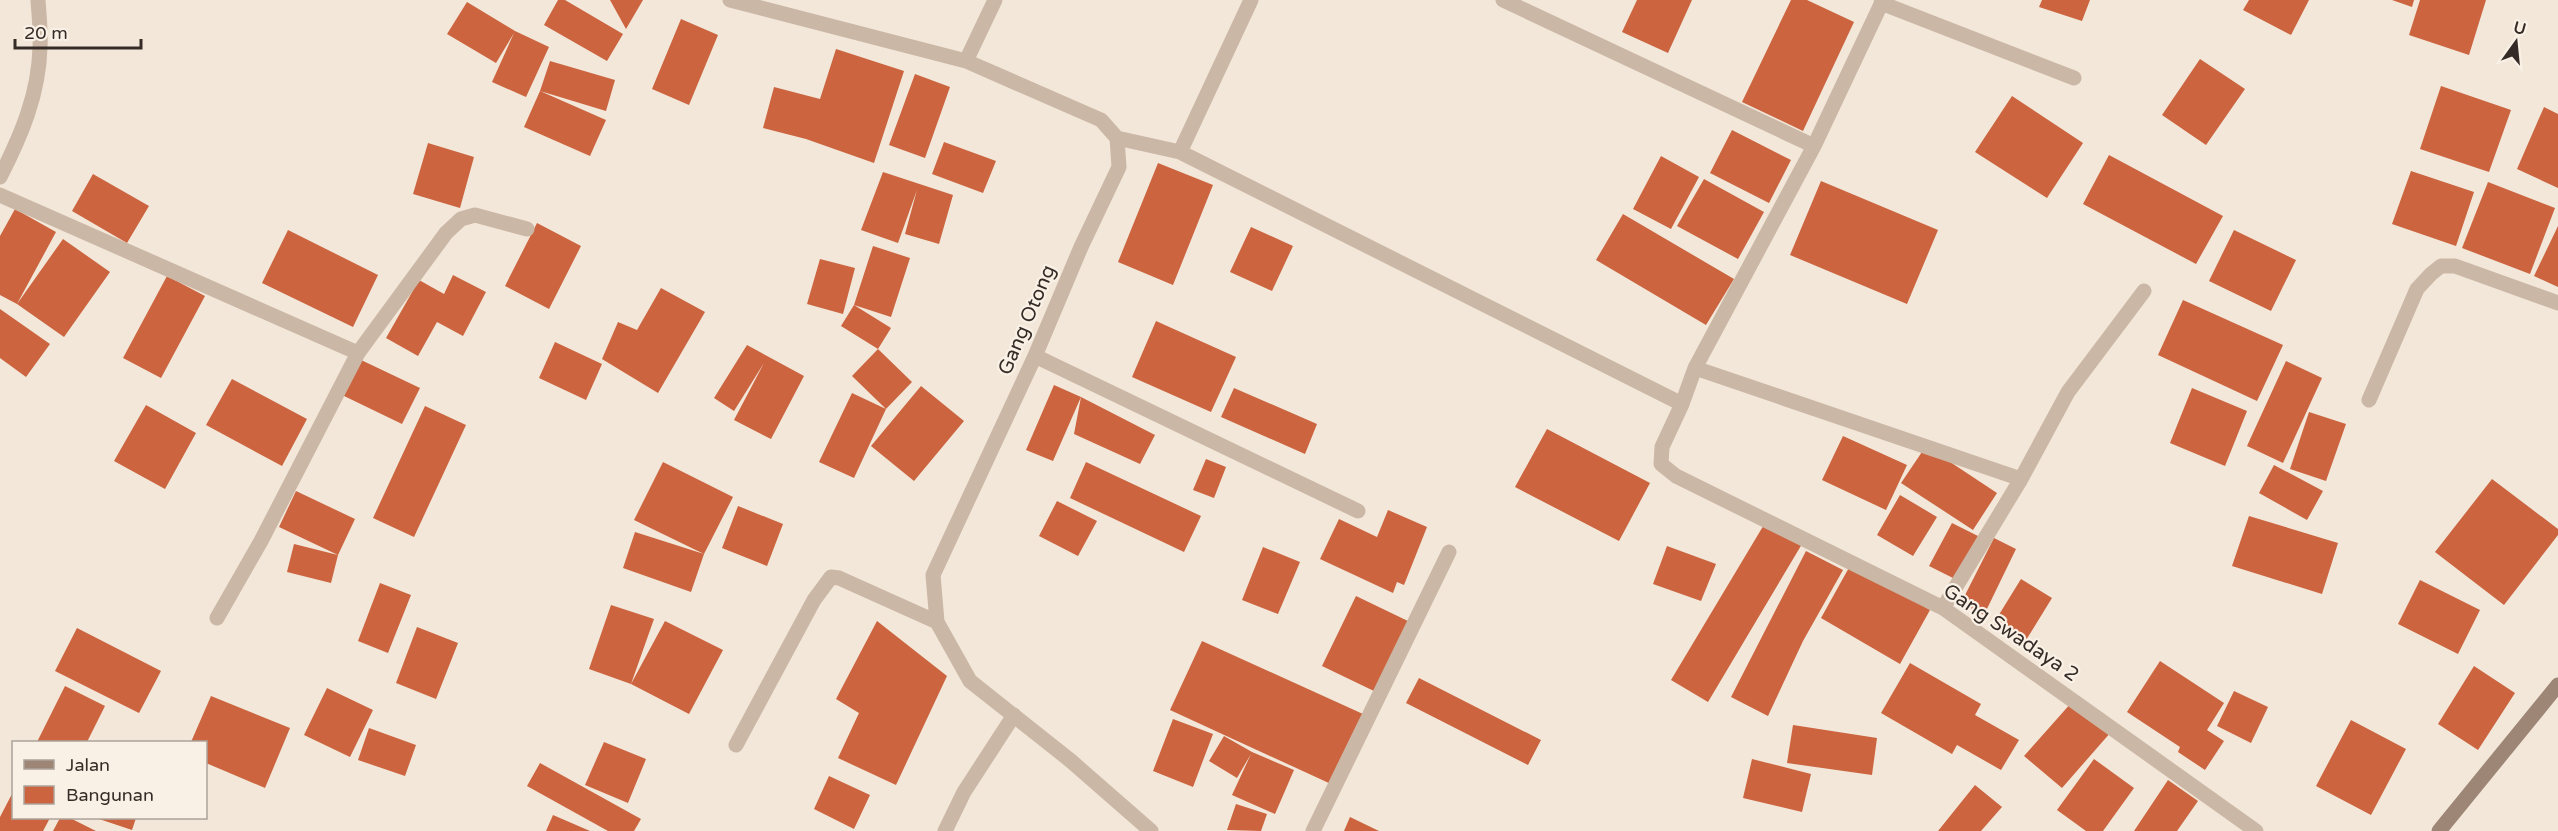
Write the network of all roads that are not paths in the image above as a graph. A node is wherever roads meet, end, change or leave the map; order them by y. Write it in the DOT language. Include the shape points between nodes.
graph roads {
  1 [pos="38,0"];
  2 [pos="730,0"];
  3 [pos="995,0"];
  4 [pos="1251,0"];
  5 [pos="1503,0"];
  6 [pos="1882,2"];
  7 [pos="966,61"];
  8 [pos="2074,78"];
  9 [pos="1117,138"];
  10 [pos="1814,146"];
  11 [pos="1180,152"];
  12 [pos="0,177"];
  13 [pos="0,195"];
  14 [pos="527,229"];
  15 [pos="2144,291"];
  16 [pos="2558,303"];
  17 [pos="358,353"];
  18 [pos="1035,356"];
  19 [pos="1695,368"];
  20 [pos="2369,400"];
  21 [pos="1682,404"];
  22 [pos="2021,479"];
  23 [pos="1358,511"];
  24 [pos="1449,552"];
  25 [pos="1943,608"];
  26 [pos="217,618"];
  27 [pos="937,622"];
  28 [pos="2558,685"];
  29 [pos="1014,715"];
  30 [pos="736,745"];
  31 [pos="945,831"];
  32 [pos="1151,831"];
  33 [pos="1314,831"];
  34 [pos="2256,831"];
  35 [pos="2439,831"];
  1 -- 12 [label="street" via="40,48 34,93 20,138"];
  2 -- 7 [label="street"];
  3 -- 7 [label="street"];
  4 -- 11 [label="street"];
  5 -- 10 [label="street"];
  6 -- 8 [label="street"];
  6 -- 10 [label="street"];
  7 -- 9 [label="street" via="1101,120"];
  9 -- 11 [label="street"];
  9 -- 18 [label="street, Gang Otong" via="1119,167"];
  10 -- 19 [label="street"];
  11 -- 21 [label="street"];
  13 -- 17 [label="street"];
  14 -- 17 [label="street" via="475,214 461,219 446,233"];
  15 -- 22 [label="street" via="2068,392"];
  16 -- 20 [label="street" via="2455,266 2442,266 2417,289"];
  17 -- 26 [label="street"];
  18 -- 23 [label="street"];
  18 -- 27 [label="street, Gang Otong" via="933,575"];
  19 -- 21 [label="street"];
  19 -- 22 [label="street"];
  21 -- 25 [label="street, Gang Swadaya 2" via="1662,447 1661,464 1676,476"];
  22 -- 25 [label="street"];
  24 -- 33 [label="street"];
  25 -- 34 [label="street, Gang Swadaya 2"];
  27 -- 29 [label="street, Gang Otong" via="970,681"];
  27 -- 30 [label="street" via="831,577 814,600"];
  28 -- 35 [label="main road"];
  29 -- 31 [label="street" via="964,792"];
  29 -- 32 [label="street, Gang Otong"];
}
